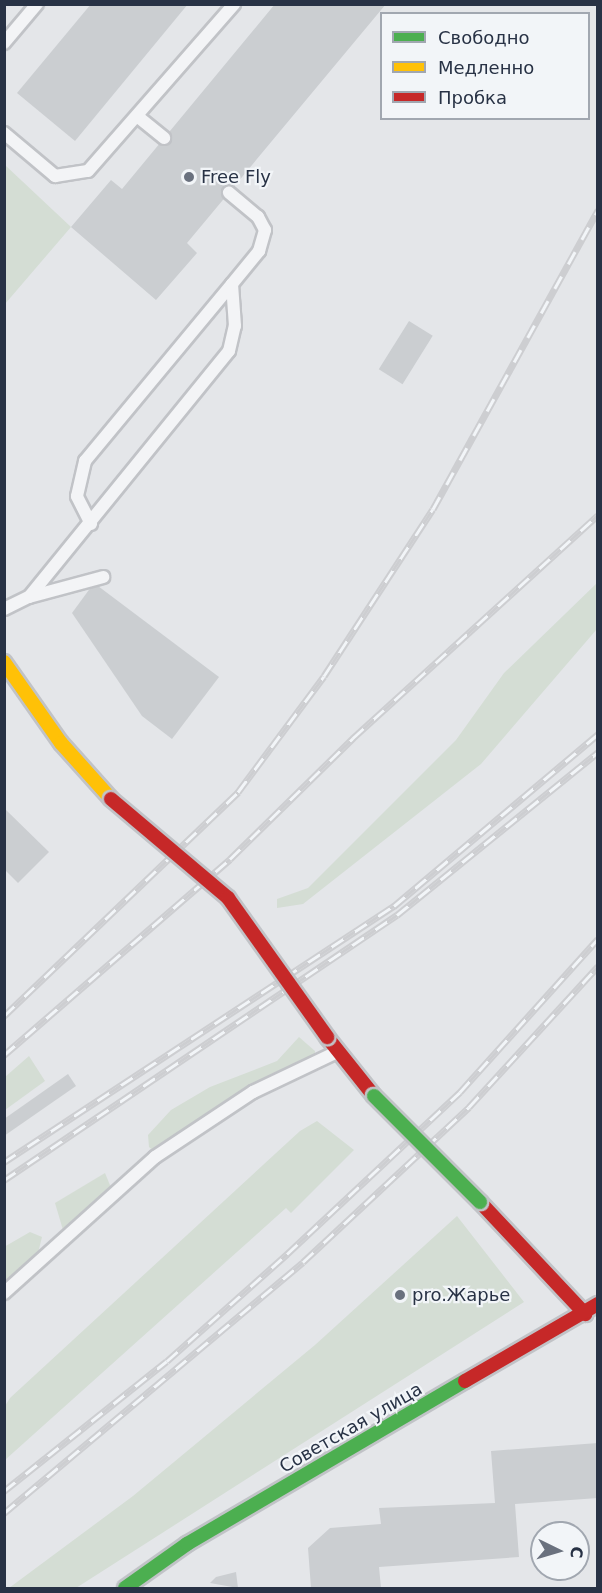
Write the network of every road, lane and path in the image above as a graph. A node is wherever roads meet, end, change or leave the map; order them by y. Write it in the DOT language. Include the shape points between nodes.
graph roads {
  1 [pos="38,4"];
  2 [pos="234,4"];
  3 [pos="6,38"];
  4 [pos="137,116"];
  5 [pos="4,133"];
  6 [pos="164,138"];
  7 [pos="229,193"];
  8 [pos="232,284"];
  9 [pos="91,524"];
  10 [pos="104,576"];
  11 [pos="29,597"];
  12 [pos="4,609"];
  13 [pos="4,662"];
  14 [pos="338,1051"];
  15 [pos="4,1293"];
  16 [pos="597,1304"];
  17 [pos="585,1314"];
  18 [pos="125,1588"];
  1 -- 3 [label="lane"];
  2 -- 4 [label="lane"];
  4 -- 5 [label="lane" via="88,171 68,178 43,170"];
  4 -- 6 [label="lane"];
  7 -- 8 [label="lane" via="258,217 265,230 259,251"];
  8 -- 9 [label="lane" via="235,326 220,368"];
  8 -- 9 [label="lane" via="81,468 77,496"];
  9 -- 11 [label="lane"];
  10 -- 11 [label="lane"];
  11 -- 12 [label="lane"];
  13 -- 14 [label="street, bridge" via="61,743 111,799 228,898"];
  14 -- 15 [label="lane" via="253,1092 155,1157"];
  14 -- 17 [label="street, bridge" via="374,1096"];
  16 -- 17 [label="street, Советская улица"];
  17 -- 18 [label="street, Советская улица" via="187,1544"];
}
